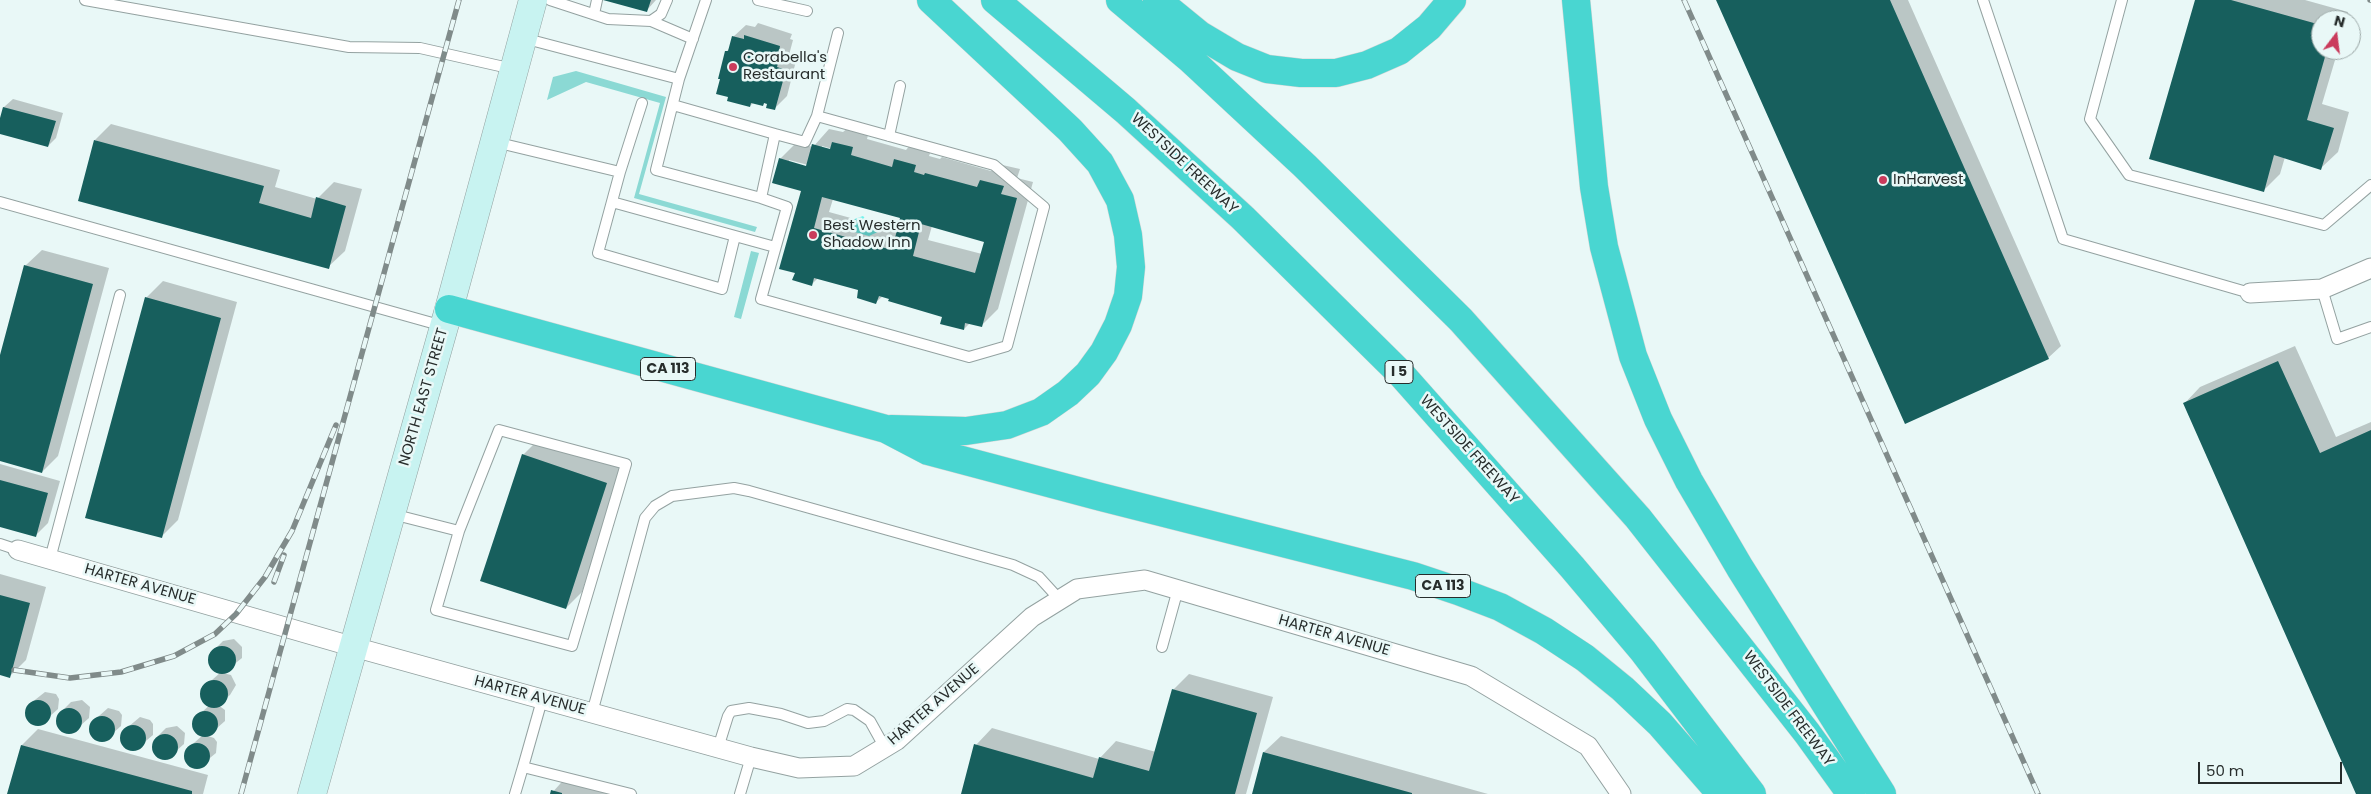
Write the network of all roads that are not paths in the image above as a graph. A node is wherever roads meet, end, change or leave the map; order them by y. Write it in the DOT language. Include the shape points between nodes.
graph roads {
  1 [pos="85,0"];
  2 [pos="533,0"];
  3 [pos="550,0"];
  4 [pos="597,0"];
  5 [pos="667,0"];
  6 [pos="706,0"];
  7 [pos="758,0"];
  8 [pos="930,0"];
  9 [pos="994,0"];
  10 [pos="1120,0"];
  11 [pos="1157,0"];
  12 [pos="1452,0"];
  13 [pos="1576,0"];
  14 [pos="1983,0"];
  15 [pos="2122,0"];
  16 [pos="807,11"];
  17 [pos="594,14"];
  18 [pos="651,21"];
  19 [pos="838,33"];
  20 [pos="522,38"];
  21 [pos="693,39"];
  22 [pos="514,69"];
  23 [pos="680,79"];
  24 [pos="900,86"];
  25 [pos="642,103"];
  26 [pos="673,106"];
  27 [pos="817,116"];
  28 [pos="775,134"];
  29 [pos="889,136"];
  30 [pos="494,142"];
  31 [pos="620,172"];
  32 [pos="2371,185"];
  33 [pos="761,198"];
  34 [pos="0,202"];
  35 [pos="612,202"];
  36 [pos="735,236"];
  37 [pos="775,248"];
  38 [pos="2371,268"];
  39 [pos="2322,289"];
  40 [pos="2250,293"];
  41 [pos="120,295"];
  42 [pos="446,318"];
  43 [pos="2371,327"];
  44 [pos="886,429"];
  45 [pos="391,514"];
  46 [pos="459,531"];
  47 [pos="0,544"];
  48 [pos="18,550"];
  49 [pos="50,559"];
  50 [pos="1178,589"];
  51 [pos="1060,600"];
  52 [pos="1162,647"];
  53 [pos="354,648"];
  54 [pos="542,700"];
  55 [pos="592,714"];
  56 [pos="718,748"];
  57 [pos="885,748"];
  58 [pos="752,757"];
  59 [pos="523,766"];
  60 [pos="312,794"];
  61 [pos="515,794"];
  62 [pos="631,794"];
  63 [pos="740,794"];
  64 [pos="1621,794"];
  65 [pos="1721,794"];
  66 [pos="1752,794"];
  67 [pos="1851,794"];
  68 [pos="1882,794"];
  1 -- 22 [label="lane" via="349,48 420,48"];
  2 -- 20 [label="main road, NORTH EAST STREET"];
  3 -- 17 [label="lane"];
  4 -- 17 [label="lane"];
  5 -- 18 [label="lane" via="661,14"];
  6 -- 21 [label="lane"];
  7 -- 16 [label="lane"];
  8 -- 44 [label="highway" via="1070,130 1100,163 1120,200 1128,235 1128,296 1118,325 1088,374 1041,412 1007,425 966,431"];
  9 -- 66 [label="highway, WESTSIDE FREEWAY / I 5" via="1126,111 1313,286 1401,374 1494,476 1649,659"];
  10 -- 67 [label="highway, WESTSIDE FREEWAY" via="1305,166 1461,320 1638,518"];
  11 -- 12 [label="highway" via="1200,35 1237,57 1267,69 1336,74 1399,51 1429,27"];
  13 -- 68 [label="highway" via="1597,204 1616,299 1633,356 1658,419 1689,481"];
  14 -- 40 [label="lane" via="2062,239"];
  15 -- 32 [label="lane" via="2090,119 2129,175 2324,225"];
  17 -- 18 [label="lane"];
  18 -- 21 [label="lane"];
  19 -- 27 [label="lane"];
  20 -- 22 [label="main road, NORTH EAST STREET"];
  20 -- 23 [label="lane"];
  21 -- 23 [label="lane"];
  22 -- 30 [label="main road, NORTH EAST STREET"];
  23 -- 26 [label="lane"];
  24 -- 29 [label="lane"];
  25 -- 31 [label="lane"];
  26 -- 28 [label="lane"];
  26 -- 33 [label="lane" via="656,170"];
  27 -- 28 [label="lane" via="805,142"];
  27 -- 29 [label="lane"];
  28 -- 33 [label="lane"];
  29 -- 37 [label="lane" via="994,165 1044,207 1007,346 969,357 761,299"];
  30 -- 31 [label="lane"];
  30 -- 42 [label="main road, NORTH EAST STREET"];
  31 -- 35 [label="lane"];
  33 -- 37 [label="lane" via="786,207"];
  34 -- 42 [label="lane"];
  35 -- 36 [label="lane"];
  35 -- 36 [label="lane" via="598,253 722,289"];
  36 -- 37 [label="lane"];
  38 -- 39 [label="street"];
  39 -- 40 [label="street"];
  39 -- 43 [label="lane" via="2337,339"];
  41 -- 49 [label="lane"];
  42 -- 44 [label="highway, CA 113"];
  42 -- 45 [label="main road, NORTH EAST STREET"];
  44 -- 65 [label="highway, CA 113" via="928,451 1413,576 1500,607 1544,631 1623,688 1660,724"];
  45 -- 46 [label="lane"];
  45 -- 53 [label="main road, NORTH EAST STREET"];
  46 -- 46 [label="lane" via="436,610 572,646 626,464 498,430"];
  47 -- 48 [label="lane"];
  48 -- 49 [label="street, HARTER AVENUE"];
  49 -- 53 [label="street, HARTER AVENUE"];
  50 -- 51 [label="street, HARTER AVENUE" via="1145,580 1077,589"];
  50 -- 52 [label="lane"];
  50 -- 64 [label="street, HARTER AVENUE" via="1471,676 1588,746"];
  51 -- 55 [label="lane" via="1039,577 1013,565 749,491 734,488 672,496 655,506 643,525"];
  51 -- 57 [label="street, HARTER AVENUE" via="1032,617"];
  53 -- 54 [label="street, HARTER AVENUE"];
  53 -- 60 [label="main road, NORTH EAST STREET"];
  54 -- 55 [label="street, HARTER AVENUE"];
  54 -- 59 [label="lane"];
  55 -- 56 [label="street, HARTER AVENUE"];
  56 -- 57 [label="lane" via="731,711 749,708 808,723 824,721 847,709 854,710 870,721"];
  56 -- 58 [label="street, HARTER AVENUE"];
  57 -- 58 [label="street, HARTER AVENUE" via="854,766 799,768"];
  58 -- 63 [label="lane"];
  59 -- 61 [label="lane"];
  59 -- 62 [label="lane"];
}
